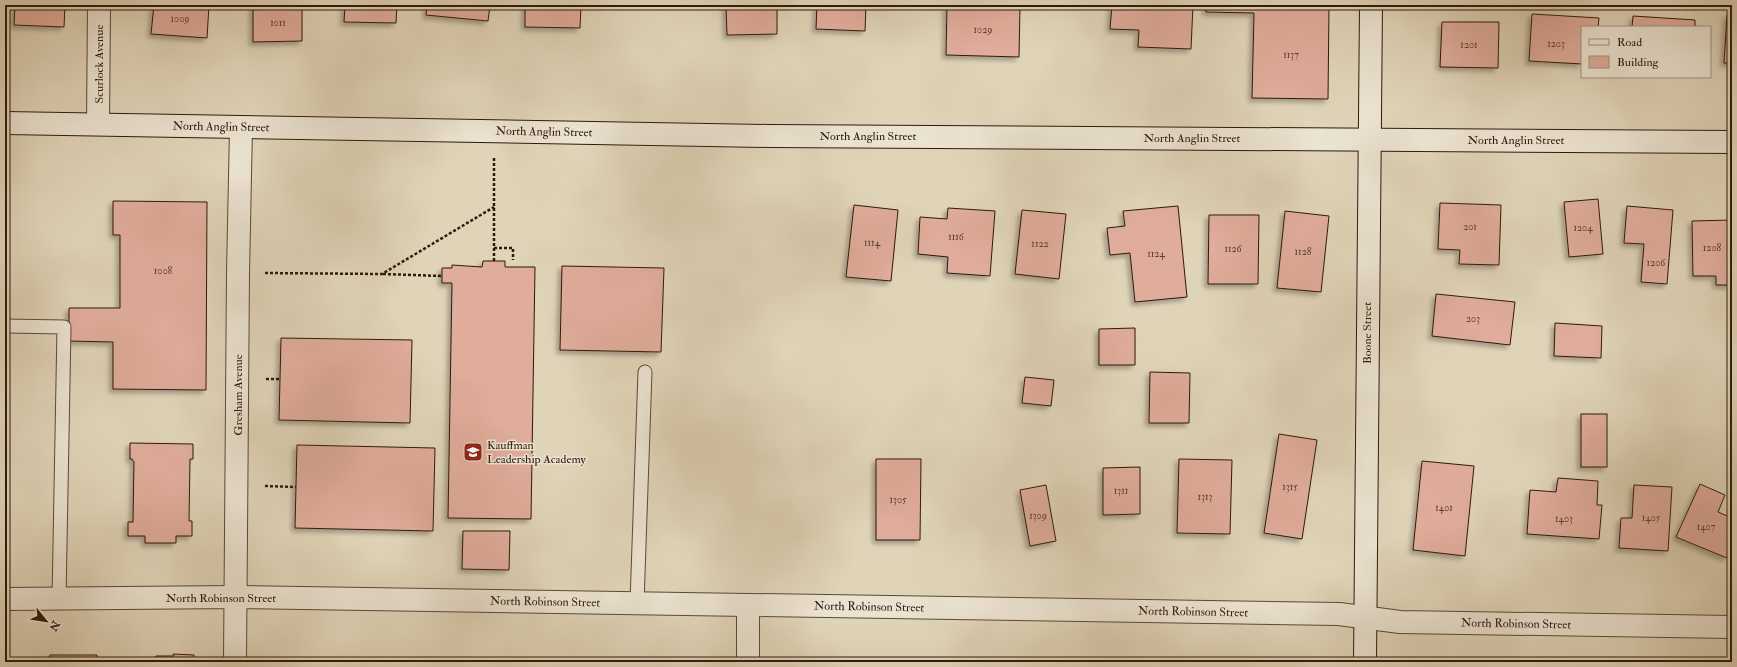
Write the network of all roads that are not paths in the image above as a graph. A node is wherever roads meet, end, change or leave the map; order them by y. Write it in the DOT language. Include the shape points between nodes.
graph roads {
  1 [pos="99,5"];
  2 [pos="1371,5"];
  3 [pos="5,123"];
  4 [pos="98,124"];
  5 [pos="241,128"];
  6 [pos="1369,140"];
  7 [pos="1732,142"];
  8 [pos="5,326"];
  9 [pos="645,372"];
  10 [pos="236,597"];
  11 [pos="5,599"];
  12 [pos="59,599"];
  13 [pos="637,603"];
  14 [pos="748,605"];
  15 [pos="1365,618"];
  16 [pos="1732,627"];
  17 [pos="236,662"];
  18 [pos="748,662"];
  19 [pos="1365,662"];
  1 -- 4 [label="street, Scurlock Avenue"];
  2 -- 6 [label="street, Boone Street"];
  3 -- 4 [label="street, North Anglin Street"];
  4 -- 5 [label="street, North Anglin Street"];
  5 -- 6 [label="street, North Anglin Street" via="778,136"];
  5 -- 10 [label="street, Gresham Avenue"];
  6 -- 7 [label="street, North Anglin Street"];
  6 -- 15 [label="street, Boone Street"];
  8 -- 12 [label="lane" via="64,327"];
  9 -- 13 [label="lane"];
  10 -- 12 [label="street, North Robinson Street"];
  10 -- 13 [label="street, North Robinson Street"];
  10 -- 17 [label="street, Gresham Avenue"];
  11 -- 12 [label="street, North Robinson Street"];
  13 -- 14 [label="street, North Robinson Street"];
  14 -- 15 [label="street, North Robinson Street" via="1339,614"];
  14 -- 18 [label="street"];
  15 -- 16 [label="street, North Robinson Street" via="1400,622"];
  15 -- 19 [label="street, Boone Street"];
}
